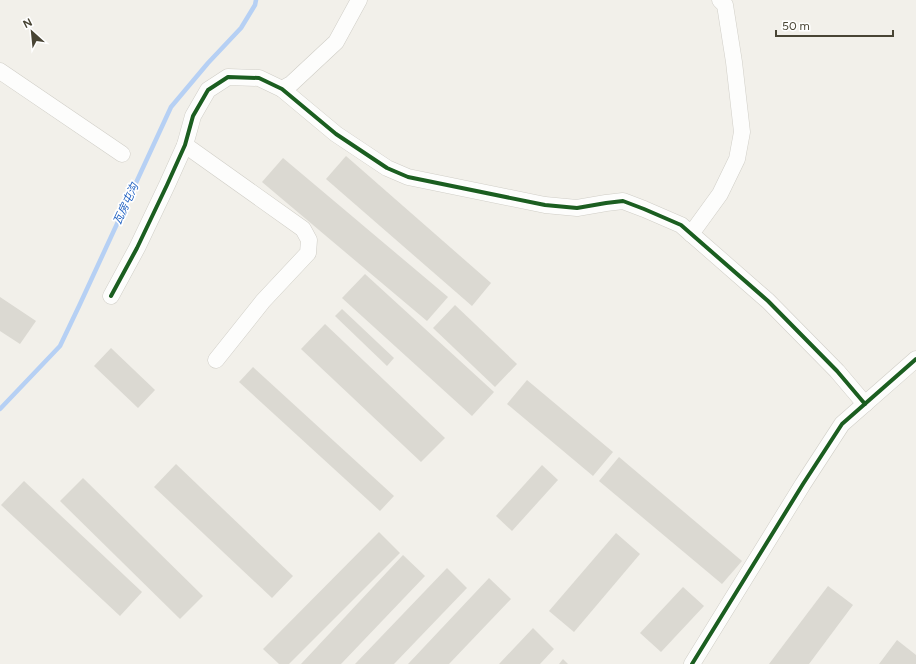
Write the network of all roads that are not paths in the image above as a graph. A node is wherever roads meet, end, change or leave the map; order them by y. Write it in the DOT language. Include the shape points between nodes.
graph roads {
  1 [pos="359,0"];
  2 [pos="724,2"];
  3 [pos="0,71"];
  4 [pos="282,89"];
  5 [pos="185,145"];
  6 [pos="122,154"];
  7 [pos="691,234"];
  8 [pos="111,296"];
  9 [pos="916,359"];
  10 [pos="216,360"];
  11 [pos="865,404"];
  12 [pos="692,664"];
  1 -- 4 [label="street" via="336,42 291,84"];
  2 -- 7 [label="street" via="742,132 737,159 720,194"];
  3 -- 6 [label="street"];
  4 -- 5 [label="street" via="259,78 228,78 208,90 193,116"];
  4 -- 7 [label="street" via="336,134 387,168 408,177 545,205 577,208 623,201 681,225"];
  5 -- 8 [label="street" via="137,248"];
  5 -- 10 [label="street" via="303,229 309,240 308,253 263,301"];
  7 -- 11 [label="street" via="768,301 838,370"];
  9 -- 11 [label="street"];
  11 -- 12 [label="street" via="842,424"];
}
